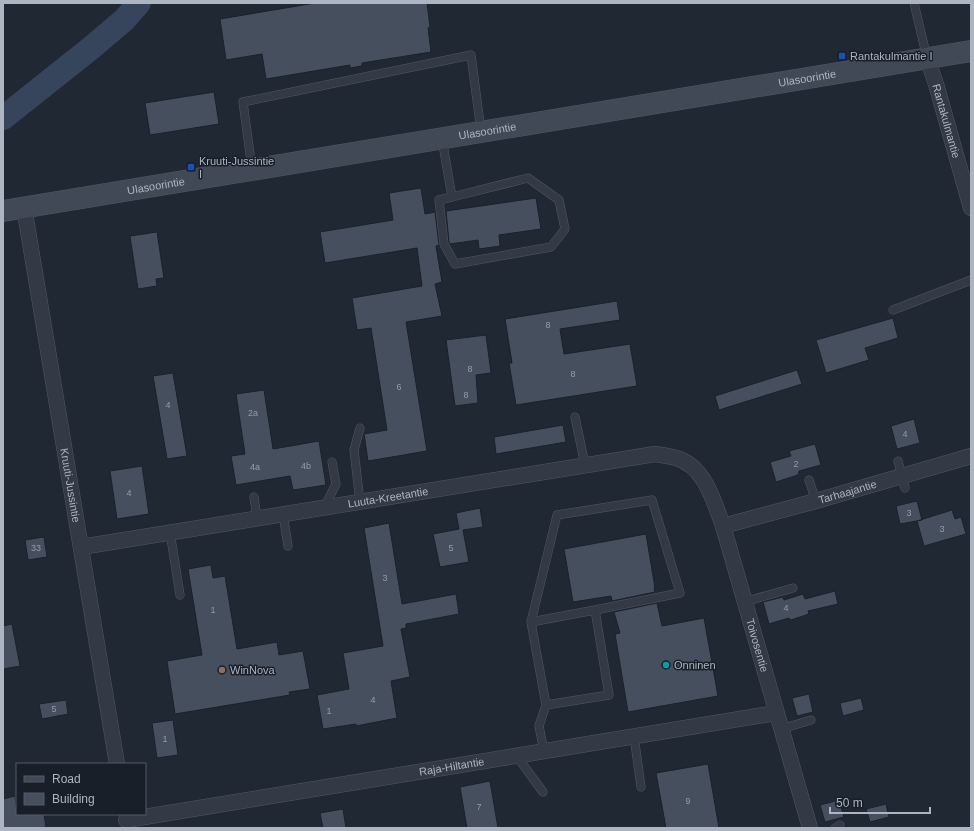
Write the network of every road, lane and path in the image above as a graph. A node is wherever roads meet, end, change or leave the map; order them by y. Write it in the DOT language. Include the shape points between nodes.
graph roads {
  1 [pos="914,3"];
  2 [pos="971,51"];
  3 [pos="927,58"];
  4 [pos="481,132"];
  5 [pos="442,138"];
  6 [pos="252,170"];
  7 [pos="452,197"];
  8 [pos="24,207"];
  9 [pos="971,208"];
  10 [pos="3,211"];
  11 [pos="971,280"];
  12 [pos="893,310"];
  13 [pos="575,418"];
  14 [pos="360,428"];
  15 [pos="971,456"];
  16 [pos="332,462"];
  17 [pos="585,465"];
  18 [pos="693,467"];
  19 [pos="809,480"];
  20 [pos="254,497"];
  21 [pos="816,501"];
  22 [pos="360,502"];
  23 [pos="324,508"];
  24 [pos="283,514"];
  25 [pos="257,518"];
  26 [pos="723,526"];
  27 [pos="170,532"];
  28 [pos="288,546"];
  29 [pos="81,547"];
  30 [pos="793,588"];
  31 [pos="180,595"];
  32 [pos="744,602"];
  33 [pos="595,610"];
  34 [pos="531,622"];
  35 [pos="546,705"];
  36 [pos="776,713"];
  37 [pos="811,720"];
  38 [pos="781,729"];
  39 [pos="634,736"];
  40 [pos="544,751"];
  41 [pos="516,755"];
  42 [pos="117,763"];
  43 [pos="641,787"];
  44 [pos="543,792"];
  45 [pos="126,821"];
  46 [pos="810,828"];
  1 -- 3 [label="lane"];
  2 -- 3 [label="street, Ulasoorintie"];
  3 -- 4 [label="street, Ulasoorintie"];
  3 -- 9 [label="street, Rantakulmantie"];
  4 -- 5 [label="street, Ulasoorintie"];
  4 -- 6 [label="lane" via="471,55 243,102"];
  5 -- 6 [label="street, Ulasoorintie"];
  5 -- 7 [label="lane"];
  6 -- 8 [label="street, Ulasoorintie"];
  7 -- 7 [label="lane" via="528,178 560,200 565,229 551,247 455,264 444,244 439,200"];
  8 -- 10 [label="street, Ulasoorintie"];
  8 -- 29 [label="street, Kruuti-Jussintie"];
  11 -- 12 [label="lane"];
  13 -- 17 [label="lane"];
  14 -- 22 [label="lane" via="354,450"];
  15 -- 21 [label="street, Tarhaajantie"];
  16 -- 23 [label="lane" via="336,484"];
  17 -- 18 [label="street, Luuta-Kreetantie" via="654,454 677,458"];
  17 -- 22 [label="street, Luuta-Kreetantie"];
  18 -- 26 [label="street, Toivosentie" via="708,487"];
  19 -- 21 [label="lane"];
  20 -- 25 [label="lane"];
  21 -- 26 [label="street, Tarhaajantie"];
  22 -- 23 [label="street, Luuta-Kreetantie"];
  23 -- 24 [label="street, Luuta-Kreetantie"];
  24 -- 25 [label="street, Luuta-Kreetantie"];
  24 -- 28 [label="lane"];
  25 -- 27 [label="street, Luuta-Kreetantie"];
  26 -- 32 [label="street, Toivosentie"];
  27 -- 29 [label="street, Luuta-Kreetantie"];
  27 -- 31 [label="lane"];
  29 -- 42 [label="street, Kruuti-Jussintie"];
  30 -- 32 [label="lane"];
  32 -- 36 [label="street, Toivosentie"];
  33 -- 34 [label="lane"];
  33 -- 34 [label="lane" via="680,593 652,500 557,515"];
  33 -- 35 [label="lane" via="609,695"];
  34 -- 35 [label="lane"];
  35 -- 40 [label="lane" via="539,726"];
  36 -- 38 [label="street, Toivosentie"];
  36 -- 39 [label="street, Raja-Hiltantie"];
  37 -- 38 [label="lane"];
  38 -- 46 [label="street, Toivosentie"];
  39 -- 40 [label="street, Raja-Hiltantie"];
  39 -- 43 [label="lane"];
  40 -- 41 [label="street, Raja-Hiltantie"];
  41 -- 44 [label="lane"];
  41 -- 45 [label="street, Raja-Hiltantie"];
}
